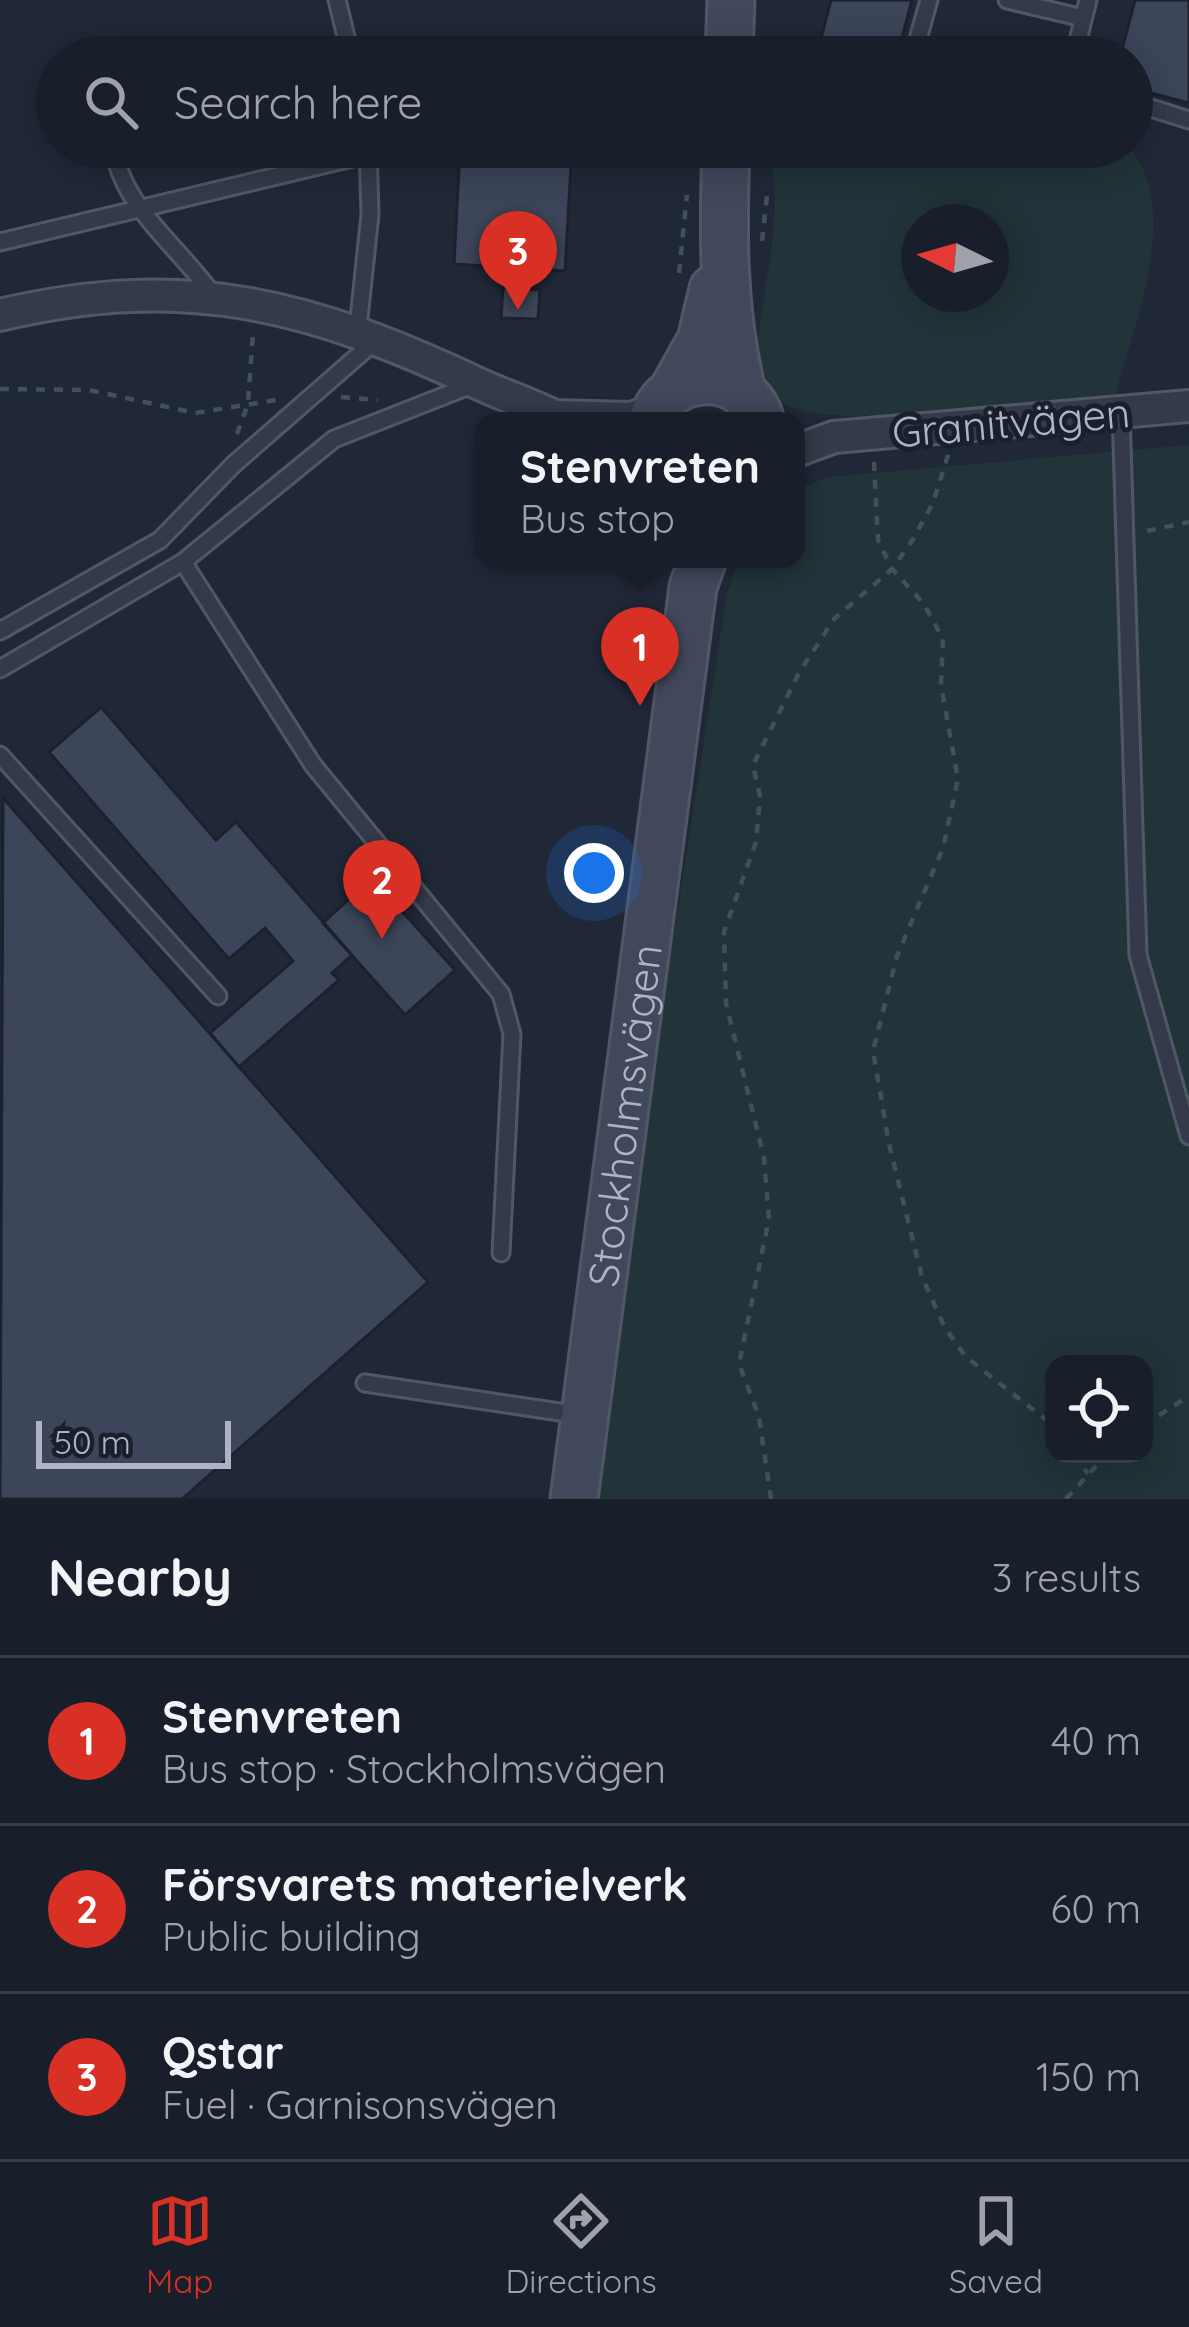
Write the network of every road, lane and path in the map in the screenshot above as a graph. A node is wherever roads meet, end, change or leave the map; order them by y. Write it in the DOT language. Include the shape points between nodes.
graph roads {
  1 [pos="337,0"];
  2 [pos="730,0"];
  3 [pos="928,0"];
  4 [pos="1006,0"];
  5 [pos="1088,0"];
  6 [pos="1083,18"];
  7 [pos="346,36"];
  8 [pos="729,36"];
  9 [pos="919,36"];
  10 [pos="1078,36"];
  11 [pos="1153,109"];
  12 [pos="1189,120"];
  13 [pos="118,168"];
  14 [pos="294,168"];
  15 [pos="369,168"];
  16 [pos="725,168"];
  17 [pos="687,188"];
  18 [pos="136,206"];
  19 [pos="0,242"];
  20 [pos="722,252"];
  21 [pos="680,274"];
  22 [pos="215,298"];
  23 [pos="257,304"];
  24 [pos="0,315"];
  25 [pos="367,334"];
  26 [pos="477,383"];
  27 [pos="0,388"];
  28 [pos="314,398"];
  29 [pos="248,404"];
  30 [pos="412,405"];
  31 [pos="1189,406"];
  32 [pos="660,407"];
  33 [pos="546,412"];
  34 [pos="762,412"];
  35 [pos="766,412"];
  36 [pos="1121,412"];
  37 [pos="805,427"];
  38 [pos="834,437"];
  39 [pos="805,448"];
  40 [pos="950,450"];
  41 [pos="874,456"];
  42 [pos="233,465"];
  43 [pos="1189,522"];
  44 [pos="1124,536"];
  45 [pos="183,562"];
  46 [pos="695,568"];
  47 [pos="892,569"];
  48 [pos="0,631"];
  49 [pos="0,669"];
  50 [pos="0,755"];
  51 [pos="218,996"];
  52 [pos="1189,1136"];
  53 [pos="501,1252"];
  54 [pos="364,1383"];
  55 [pos="1189,1396"];
  56 [pos="583,1415"];
  57 [pos="1045,1419"];
  58 [pos="1153,1419"];
  59 [pos="1081,1463"];
  60 [pos="1099,1463"];
  61 [pos="1089,1474"];
  62 [pos="574,1499"];
  63 [pos="771,1499"];
  64 [pos="1066,1499"];
  1 -- 7 [label="lane"];
  2 -- 8 [label="main road"];
  3 -- 9 [label="lane"];
  4 -- 6 [label="lane"];
  5 -- 6 [label="lane"];
  6 -- 10 [label="lane"];
  11 -- 12 [label="lane"];
  13 -- 18 [label="lane"];
  14 -- 18 [label="lane"];
  15 -- 25 [label="lane"];
  16 -- 20 [label="main road"];
  17 -- 21 [label="path"];
  18 -- 19 [label="lane"];
  18 -- 22 [label="lane"];
  20 -- 32 [label="main road" via="701,340"];
  20 -- 35 [label="main road" via="728,330"];
  22 -- 23 [label="street"];
  22 -- 24 [label="street" via="130,295"];
  23 -- 25 [label="street"];
  23 -- 29 [label="path"];
  25 -- 26 [label="street"];
  25 -- 28 [label="lane"];
  26 -- 30 [label="lane"];
  26 -- 33 [label="street"];
  27 -- 29 [label="path" via="88,390 195,413"];
  28 -- 29 [label="path"];
  28 -- 30 [label="path"];
  28 -- 42 [label="lane"];
  29 -- 42 [label="path"];
  30 -- 45 [label="lane" via="334,439"];
  31 -- 36 [label="street, Granitvägen"];
  32 -- 34 [label="main road" via="708,380"];
  36 -- 38 [label="street, Granitvägen"];
  36 -- 44 [label="lane"];
  37 -- 38 [label="street, Granitvägen"];
  38 -- 39 [label="street, Granitvägen"];
  40 -- 47 [label="path" via="933,503"];
  41 -- 47 [label="path" via="878,540"];
  42 -- 48 [label="lane" via="160,540"];
  43 -- 44 [label="path"];
  44 -- 52 [label="lane" via="1138,955"];
  45 -- 49 [label="lane"];
  45 -- 53 [label="lane" via="313,765 501,994 512,1034"];
  46 -- 56 [label="main road, Stockholmsvägen"];
  47 -- 57 [label="path" via="943,639 943,702 958,779 943,848 897,956 873,1052 889,1144 922,1277 945,1328 966,1358"];
  47 -- 63 [label="path" via="834,619 753,765 756,842 724,932 726,1003 764,1158 769,1219 739,1364 759,1418"];
  50 -- 51 [label="lane"];
  54 -- 56 [label="lane"];
  55 -- 58 [label="path"];
  56 -- 62 [label="main road, Stockholmsvägen"];
  59 -- 61 [label="path"];
  60 -- 61 [label="path"];
  61 -- 64 [label="path"];
}
